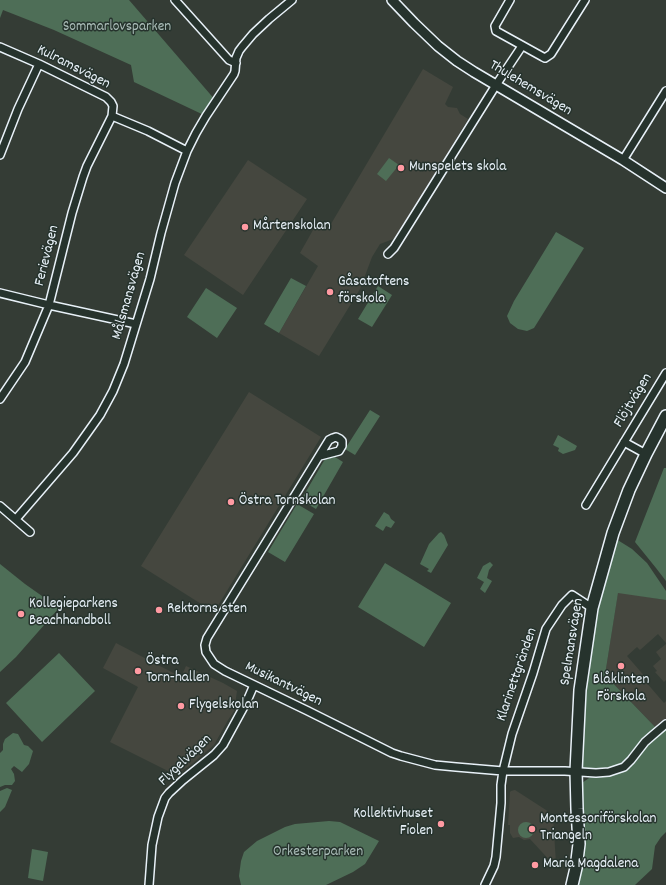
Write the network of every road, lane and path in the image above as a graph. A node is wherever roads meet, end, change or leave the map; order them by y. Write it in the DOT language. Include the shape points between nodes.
graph roads {
  1 [pos="176,0"];
  2 [pos="292,0"];
  3 [pos="392,0"];
  4 [pos="510,0"];
  5 [pos="585,0"];
  6 [pos="522,46"];
  7 [pos="0,47"];
  8 [pos="236,63"];
  9 [pos="39,64"];
  10 [pos="496,85"];
  11 [pos="666,91"];
  12 [pos="112,116"];
  13 [pos="187,151"];
  14 [pos="0,155"];
  15 [pos="623,160"];
  16 [pos="666,188"];
  17 [pos="388,254"];
  18 [pos="0,293"];
  19 [pos="49,305"];
  20 [pos="136,324"];
  21 [pos="666,373"];
  22 [pos="0,399"];
  23 [pos="666,416"];
  24 [pos="624,442"];
  25 [pos="646,454"];
  26 [pos="320,456"];
  27 [pos="586,505"];
  28 [pos="0,506"];
  29 [pos="16,519"];
  30 [pos="30,532"];
  31 [pos="592,608"];
  32 [pos="254,685"];
  33 [pos="666,724"];
  34 [pos="503,771"];
  35 [pos="576,771"];
  36 [pos="149,885"];
  37 [pos="485,885"];
  38 [pos="572,885"];
  1 -- 8 [label="street" via="229,60"];
  2 -- 8 [label="street, Målsmansvägen" via="246,42 239,51"];
  3 -- 10 [label="street, Thulehemsvägen" via="438,46"];
  4 -- 6 [label="street" via="494,28"];
  5 -- 6 [label="street" via="549,56 543,57"];
  6 -- 10 [label="street"];
  7 -- 9 [label="street, Kulramsvägen"];
  8 -- 13 [label="street, Målsmansvägen" via="236,71 206,116"];
  9 -- 12 [label="street, Kulramsvägen" via="108,99 113,106"];
  9 -- 14 [label="street"];
  10 -- 15 [label="street, Thulehemsvägen"];
  10 -- 17 [label="street"];
  11 -- 15 [label="street"];
  12 -- 13 [label="street"];
  12 -- 19 [label="street, Ferievägen" via="83,177"];
  13 -- 20 [label="street, Målsmansvägen"];
  15 -- 16 [label="street, Thulehemsvägen"];
  18 -- 19 [label="street"];
  19 -- 20 [label="street"];
  19 -- 22 [label="street, Ferievägen" via="25,362"];
  20 -- 29 [label="street, Målsmansvägen" via="124,364 100,415 73,452"];
  21 -- 24 [label="street, Flöjtvägen"];
  23 -- 25 [label="main road, Spelmansvägen"];
  24 -- 25 [label="street, Flöjtvägen"];
  24 -- 27 [label="street, Flöjtvägen"];
  25 -- 31 [label="main road, Spelmansvägen" via="613,533"];
  26 -- 32 [label="street, Musikantvägen" via="205,644 209,659 214,664"];
  28 -- 29 [label="street"];
  29 -- 30 [label="street"];
  31 -- 34 [label="street, Klarinettgränden" via="572,594 562,604 546,629 512,734"];
  31 -- 35 [label="main road, Spelmansvägen" via="580,690"];
  32 -- 34 [label="street, Musikantvägen" via="392,753 435,765"];
  32 -- 36 [label="street, Flygelvägen" via="223,745 165,798 154,838"];
  33 -- 35 [label="street, Musikantvägen" via="649,738 624,767 602,773"];
  34 -- 35 [label="street, Musikantvägen"];
  34 -- 37 [label="street" via="496,857"];
  35 -- 38 [label="main road, Spelmansvägen" via="579,844"];
}
